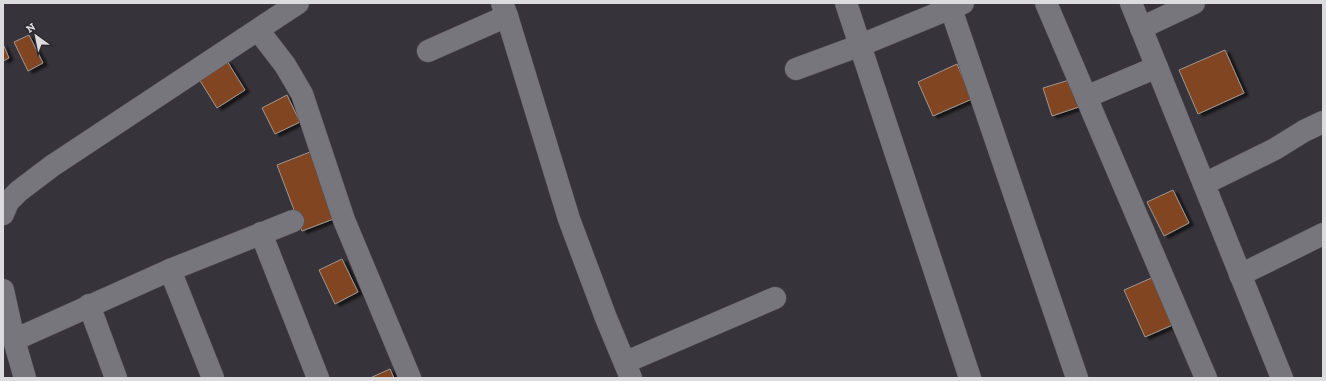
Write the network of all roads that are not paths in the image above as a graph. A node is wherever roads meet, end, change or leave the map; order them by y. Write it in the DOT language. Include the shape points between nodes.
graph roads {
  1 [pos="298,3"];
  2 [pos="846,3"];
  3 [pos="1046,3"];
  4 [pos="1131,3"];
  5 [pos="1194,3"];
  6 [pos="954,5"];
  7 [pos="505,10"];
  8 [pos="1141,28"];
  9 [pos="258,30"];
  10 [pos="861,45"];
  11 [pos="428,51"];
  12 [pos="1157,67"];
  13 [pos="796,69"];
  14 [pos="1086,97"];
  15 [pos="1323,122"];
  16 [pos="1204,184"];
  17 [pos="3,214"];
  18 [pos="292,221"];
  19 [pos="261,233"];
  20 [pos="1323,234"];
  21 [pos="170,270"];
  22 [pos="1240,275"];
  23 [pos="3,290"];
  24 [pos="775,298"];
  25 [pos="89,305"];
  26 [pos="14,340"];
  27 [pos="628,370"];
  28 [pos="25,378"];
  29 [pos="116,378"];
  30 [pos="212,378"];
  31 [pos="318,378"];
  32 [pos="410,378"];
  33 [pos="970,378"];
  34 [pos="1077,378"];
  35 [pos="1206,378"];
  36 [pos="1282,378"];
  1 -- 9 [label="street"];
  2 -- 10 [label="street"];
  3 -- 14 [label="street"];
  4 -- 8 [label="street"];
  5 -- 8 [label="street"];
  6 -- 10 [label="street"];
  6 -- 34 [label="street"];
  7 -- 11 [label="street"];
  7 -- 27 [label="street" via="569,219"];
  8 -- 12 [label="street"];
  9 -- 17 [label="street" via="52,166 19,191 8,202"];
  9 -- 32 [label="street" via="302,94 344,220"];
  10 -- 13 [label="street"];
  10 -- 33 [label="street"];
  12 -- 14 [label="street"];
  12 -- 16 [label="street"];
  14 -- 35 [label="street"];
  15 -- 16 [label="street"];
  16 -- 22 [label="street"];
  18 -- 19 [label="street"];
  19 -- 21 [label="street"];
  19 -- 31 [label="street"];
  20 -- 22 [label="street"];
  21 -- 25 [label="street"];
  21 -- 30 [label="street"];
  22 -- 36 [label="street"];
  23 -- 26 [label="street"];
  24 -- 27 [label="street"];
  25 -- 26 [label="street"];
  25 -- 29 [label="street"];
  26 -- 28 [label="street"];
}
